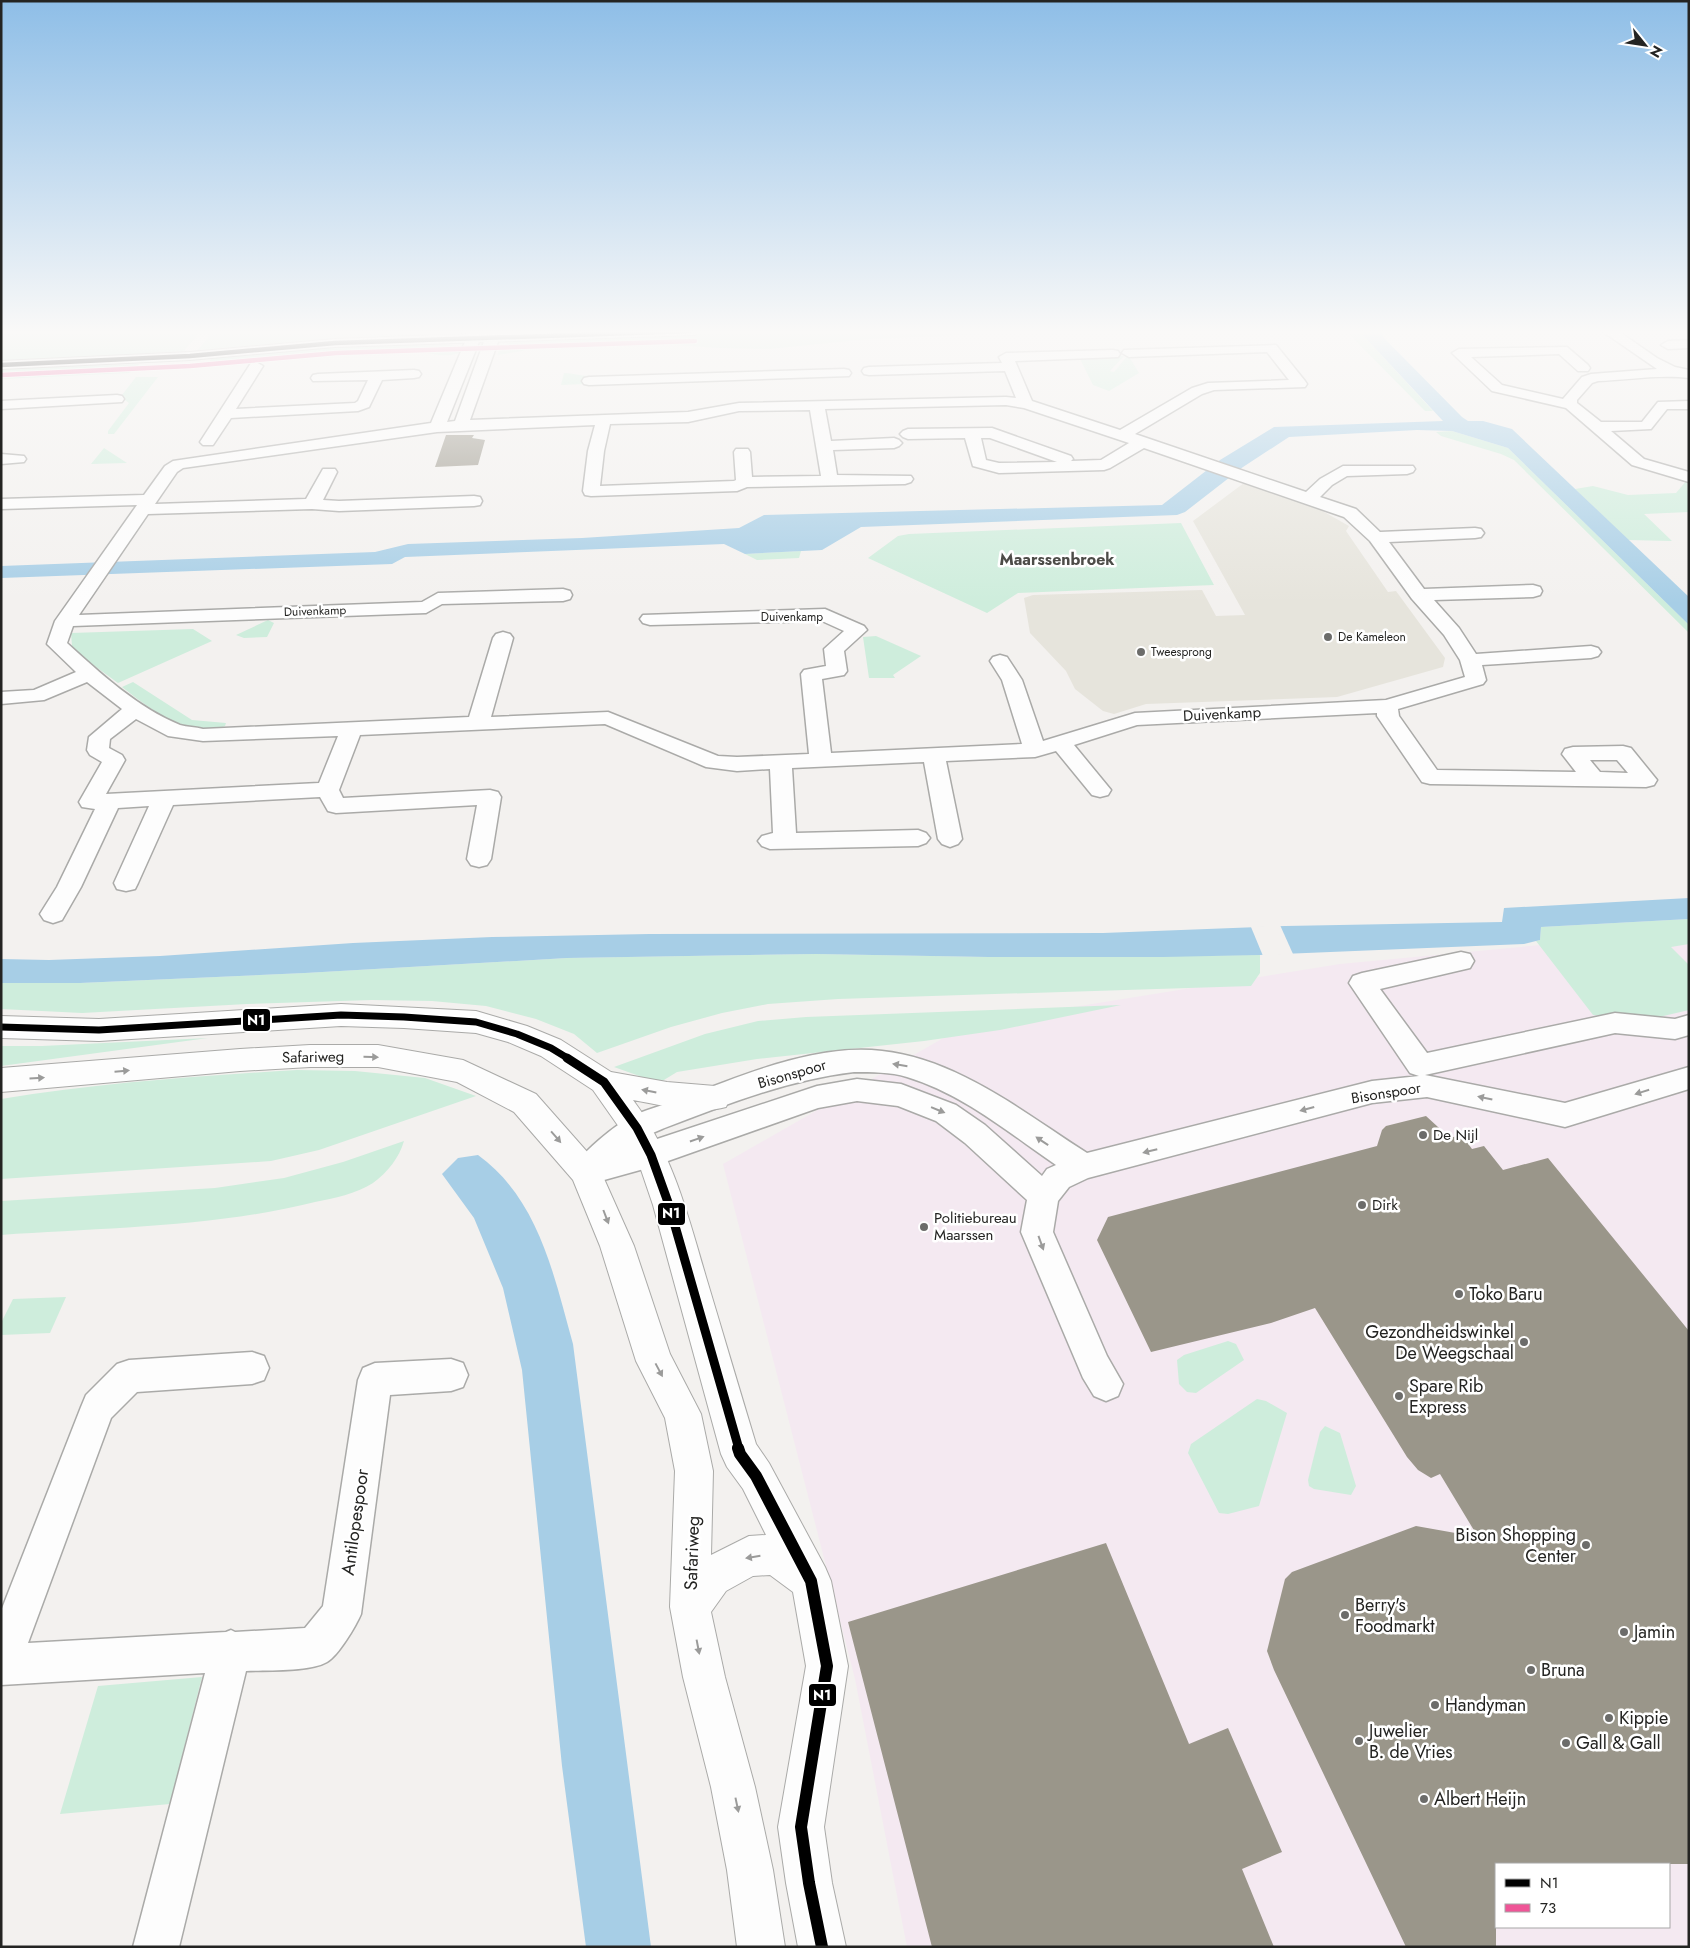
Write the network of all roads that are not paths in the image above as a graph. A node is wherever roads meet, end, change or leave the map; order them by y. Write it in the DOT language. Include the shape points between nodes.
graph roads {
  1 [pos="221,422"];
  2 [pos="351,422"];
  3 [pos="438,422"];
  4 [pos="462,422"];
  5 [pos="650,422"];
  6 [pos="820,422"];
  7 [pos="1079,422"];
  8 [pos="1145,422"];
  9 [pos="1591,422"];
  10 [pos="1649,422"];
  11 [pos="461,425"];
  12 [pos="436,427"];
  13 [pos="1597,427"];
  14 [pos="602,428"];
  15 [pos="972,432"];
  16 [pos="908,434"];
  17 [pos="1121,436"];
  18 [pos="557,437"];
  19 [pos="342,440"];
  20 [pos="208,442"];
  21 [pos="1142,442"];
  22 [pos="894,443"];
  23 [pos="825,446"];
  24 [pos="742,452"];
  25 [pos="1,459"];
  26 [pos="18,459"];
  27 [pos="1080,464"];
  28 [pos="1407,469"];
  29 [pos="329,472"];
  30 [pos="1689,477"];
  31 [pos="905,479"];
  32 [pos="830,481"];
  33 [pos="744,482"];
  34 [pos="1309,498"];
  35 [pos="474,501"];
  36 [pos="1,504"];
  37 [pos="312,504"];
  38 [pos="146,505"];
  39 [pos="1475,533"];
  40 [pos="1376,538"];
  41 [pos="1533,591"];
  42 [pos="563,595"];
  43 [pos="1419,595"];
  44 [pos="650,619"];
  45 [pos="65,621"];
  46 [pos="503,638"];
  47 [pos="1592,652"];
  48 [pos="1470,660"];
  49 [pos="1000,661"];
  50 [pos="89,674"];
  51 [pos="1,698"];
  52 [pos="1386,706"];
  53 [pos="135,710"];
  54 [pos="478,724"];
  55 [pos="351,730"];
  56 [pos="1061,742"];
  57 [pos="1035,750"];
  58 [pos="934,754"];
  59 [pos="821,759"];
  60 [pos="780,761"];
  61 [pos="1594,780"];
  62 [pos="328,790"];
  63 [pos="1100,790"];
  64 [pos="164,799"];
  65 [pos="110,801"];
  66 [pos="918,838"];
  67 [pos="950,839"];
  68 [pos="479,859"];
  69 [pos="126,883"];
  70 [pos="53,914"];
  71 [pos="1461,961"];
  72 [pos="1,1027"];
  73 [pos="1684,1032"];
  74 [pos="1689,1078"];
  75 [pos="1,1080"];
  76 [pos="604,1082"];
  77 [pos="715,1098"];
  78 [pos="644,1141"];
  79 [pos="1082,1167"];
  80 [pos="586,1172"];
  81 [pos="1043,1196"];
  82 [pos="252,1368"];
  83 [pos="451,1375"];
  84 [pos="1106,1384"];
  85 [pos="811,1581"];
  86 [pos="13,1599"];
  87 [pos="690,1607"];
  88 [pos="230,1650"];
  89 [pos="1,1664"];
  90 [pos="156,1947"];
  91 [pos="761,1947"];
  92 [pos="822,1947"];
  1 -- 20 [label="street"];
  2 -- 19 [label="street"];
  3 -- 12 [label="street"];
  4 -- 11 [label="street"];
  5 -- 14 [label="street, Duivenkamp"];
  6 -- 23 [label="street"];
  7 -- 17 [label="street, Duivenkamp"];
  8 -- 17 [label="street"];
  9 -- 13 [label="street"];
  10 -- 13 [label="street" via="1646,426"];
  11 -- 12 [label="street, Duivenkamp"];
  11 -- 14 [label="street, Duivenkamp"];
  12 -- 19 [label="street, Duivenkamp"];
  13 -- 30 [label="street" via="1638,462"];
  14 -- 18 [label="street, Duivenkamp"];
  14 -- 33 [label="street" via="591,491 737,486"];
  15 -- 16 [label="street"];
  15 -- 27 [label="street" via="992,433"];
  15 -- 27 [label="street" via="979,463 999,468"];
  17 -- 21 [label="street, Duivenkamp"];
  19 -- 38 [label="street, Duivenkamp" via="180,464 171,469"];
  21 -- 27 [label="street" via="1104,465"];
  21 -- 34 [label="street, Duivenkamp"];
  22 -- 23 [label="street"];
  23 -- 32 [label="street"];
  24 -- 33 [label="street"];
  25 -- 26 [label="street"];
  28 -- 34 [label="street" via="1343,472"];
  29 -- 37 [label="street"];
  31 -- 32 [label="street"];
  32 -- 33 [label="street"];
  34 -- 40 [label="street, Duivenkamp" via="1350,513"];
  35 -- 37 [label="street"];
  36 -- 38 [label="street"];
  37 -- 38 [label="street"];
  38 -- 45 [label="street, Duivenkamp"];
  39 -- 40 [label="street"];
  40 -- 43 [label="street, Duivenkamp"];
  41 -- 43 [label="street"];
  42 -- 45 [label="street, Duivenkamp" via="438,600 426,607"];
  43 -- 48 [label="street, Duivenkamp" via="1452,632"];
  44 -- 59 [label="street, Duivenkamp" via="825,615 857,630 834,648 837,671 811,674"];
  45 -- 50 [label="street, Duivenkamp" via="57,644"];
  46 -- 54 [label="street"];
  47 -- 48 [label="street"];
  48 -- 52 [label="street, Duivenkamp" via="1476,680"];
  49 -- 57 [label="street" via="1012,680"];
  50 -- 51 [label="street" via="37,696"];
  50 -- 53 [label="street, Duivenkamp"];
  52 -- 56 [label="street, Duivenkamp" via="1135,719"];
  52 -- 61 [label="street" via="1388,716 1430,777"];
  53 -- 55 [label="street, Duivenkamp" via="176,731 202,735"];
  53 -- 65 [label="street" via="100,737 98,750 114,760 90,802"];
  54 -- 55 [label="street, Duivenkamp"];
  54 -- 60 [label="street, Duivenkamp" via="608,718 714,762"];
  55 -- 62 [label="street"];
  56 -- 57 [label="street, Duivenkamp"];
  56 -- 63 [label="street"];
  57 -- 58 [label="street, Duivenkamp"];
  58 -- 59 [label="street, Duivenkamp"];
  58 -- 67 [label="street"];
  59 -- 60 [label="street, Duivenkamp"];
  60 -- 66 [label="street" via="777,841"];
  62 -- 64 [label="street"];
  62 -- 68 [label="street" via="336,806 490,797"];
  64 -- 65 [label="street"];
  64 -- 69 [label="street"];
  65 -- 70 [label="street"];
  71 -- 73 [label="street, Bisonspoor" via="1362,983 1420,1065 1615,1023"];
  72 -- 76 [label="street" via="100,1030 341,1016 404,1016 476,1022 551,1048"];
  74 -- 79 [label="street, Bisonspoor, one-way" via="1566,1115 1427,1086 1372,1092"];
  75 -- 80 [label="street, Safariweg, one-way" via="240,1060 378,1056 463,1072 525,1103"];
  77 -- 76 [label="street, one-way" via="667,1094"];
  76 -- 78 [label="street"];
  77 -- 78 [label="street, Bisonspoor"];
  79 -- 77 [label="street, Bisonspoor, one-way" via="1010,1117 954,1084 905,1065 857,1060 815,1065"];
  78 -- 80 [label="street"];
  78 -- 81 [label="street, Bisonspoor, one-way" via="817,1097 857,1090 901,1095 946,1113 975,1134"];
  78 -- 85 [label="street" via="669,1204 740,1454 756,1476"];
  79 -- 81 [label="street, Bisonspoor" via="1058,1178"];
  80 -- 87 [label="street, Safariweg, one-way" via="618,1246 654,1361 682,1414 694,1471"];
  81 -- 84 [label="street, one-way" via="1037,1232 1095,1367"];
  82 -- 86 [label="street, Antilopespoor" via="129,1376 98,1407"];
  83 -- 88 [label="street, Antilopespoor" via="376,1380 341,1614 316,1647"];
  85 -- 87 [label="street, one-way" via="776,1555 748,1556 712,1577"];
  85 -- 92 [label="street" via="827,1666 801,1827 808,1883"];
  86 -- 89 [label="street, Antilopespoor"];
  87 -- 91 [label="street, Safariweg, one-way" via="733,1787"];
  88 -- 89 [label="street, Antilopespoor"];
  88 -- 90 [label="street"];
}
